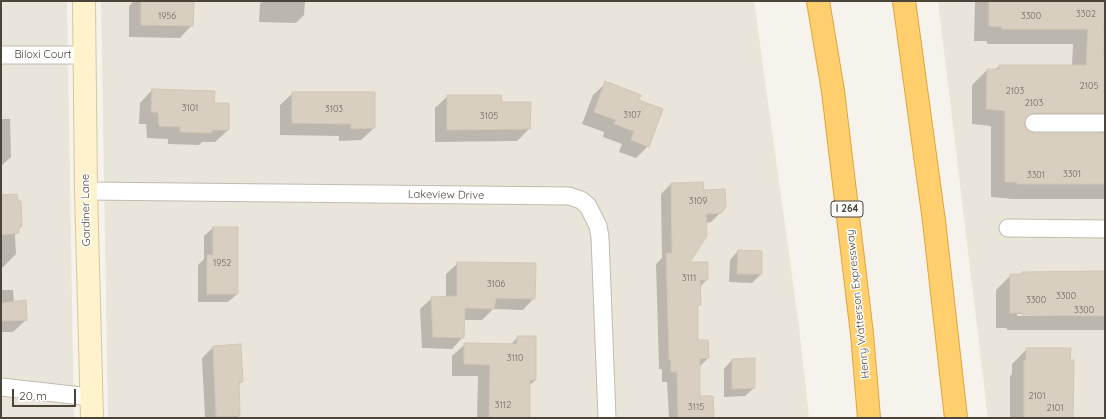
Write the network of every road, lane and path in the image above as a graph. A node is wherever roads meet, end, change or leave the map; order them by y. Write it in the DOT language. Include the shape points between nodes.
graph roads {
  1 [pos="84,1"];
  2 [pos="818,1"];
  3 [pos="904,1"];
  4 [pos="1,55"];
  5 [pos="84,55"];
  6 [pos="1034,123"];
  7 [pos="1105,123"];
  8 [pos="86,191"];
  9 [pos="1008,228"];
  10 [pos="1105,229"];
  11 [pos="1,387"];
  12 [pos="91,408"];
  13 [pos="607,418"];
  14 [pos="869,418"];
  15 [pos="956,418"];
  1 -- 5 [label="main road, Gardiner Lane"];
  2 -- 14 [label="highway, Henry Watterson Expressway / I 264" via="834,99 862,334"];
  3 -- 15 [label="highway" via="934,221"];
  4 -- 5 [label="street, Biloxi Court"];
  5 -- 8 [label="main road, Gardiner Lane"];
  6 -- 7 [label="street"];
  8 -- 12 [label="main road, Gardiner Lane"];
  8 -- 13 [label="street, Lakeview Drive" via="569,196 581,200 588,206 600,237"];
  9 -- 10 [label="street"];
  11 -- 12 [label="street"];
}
